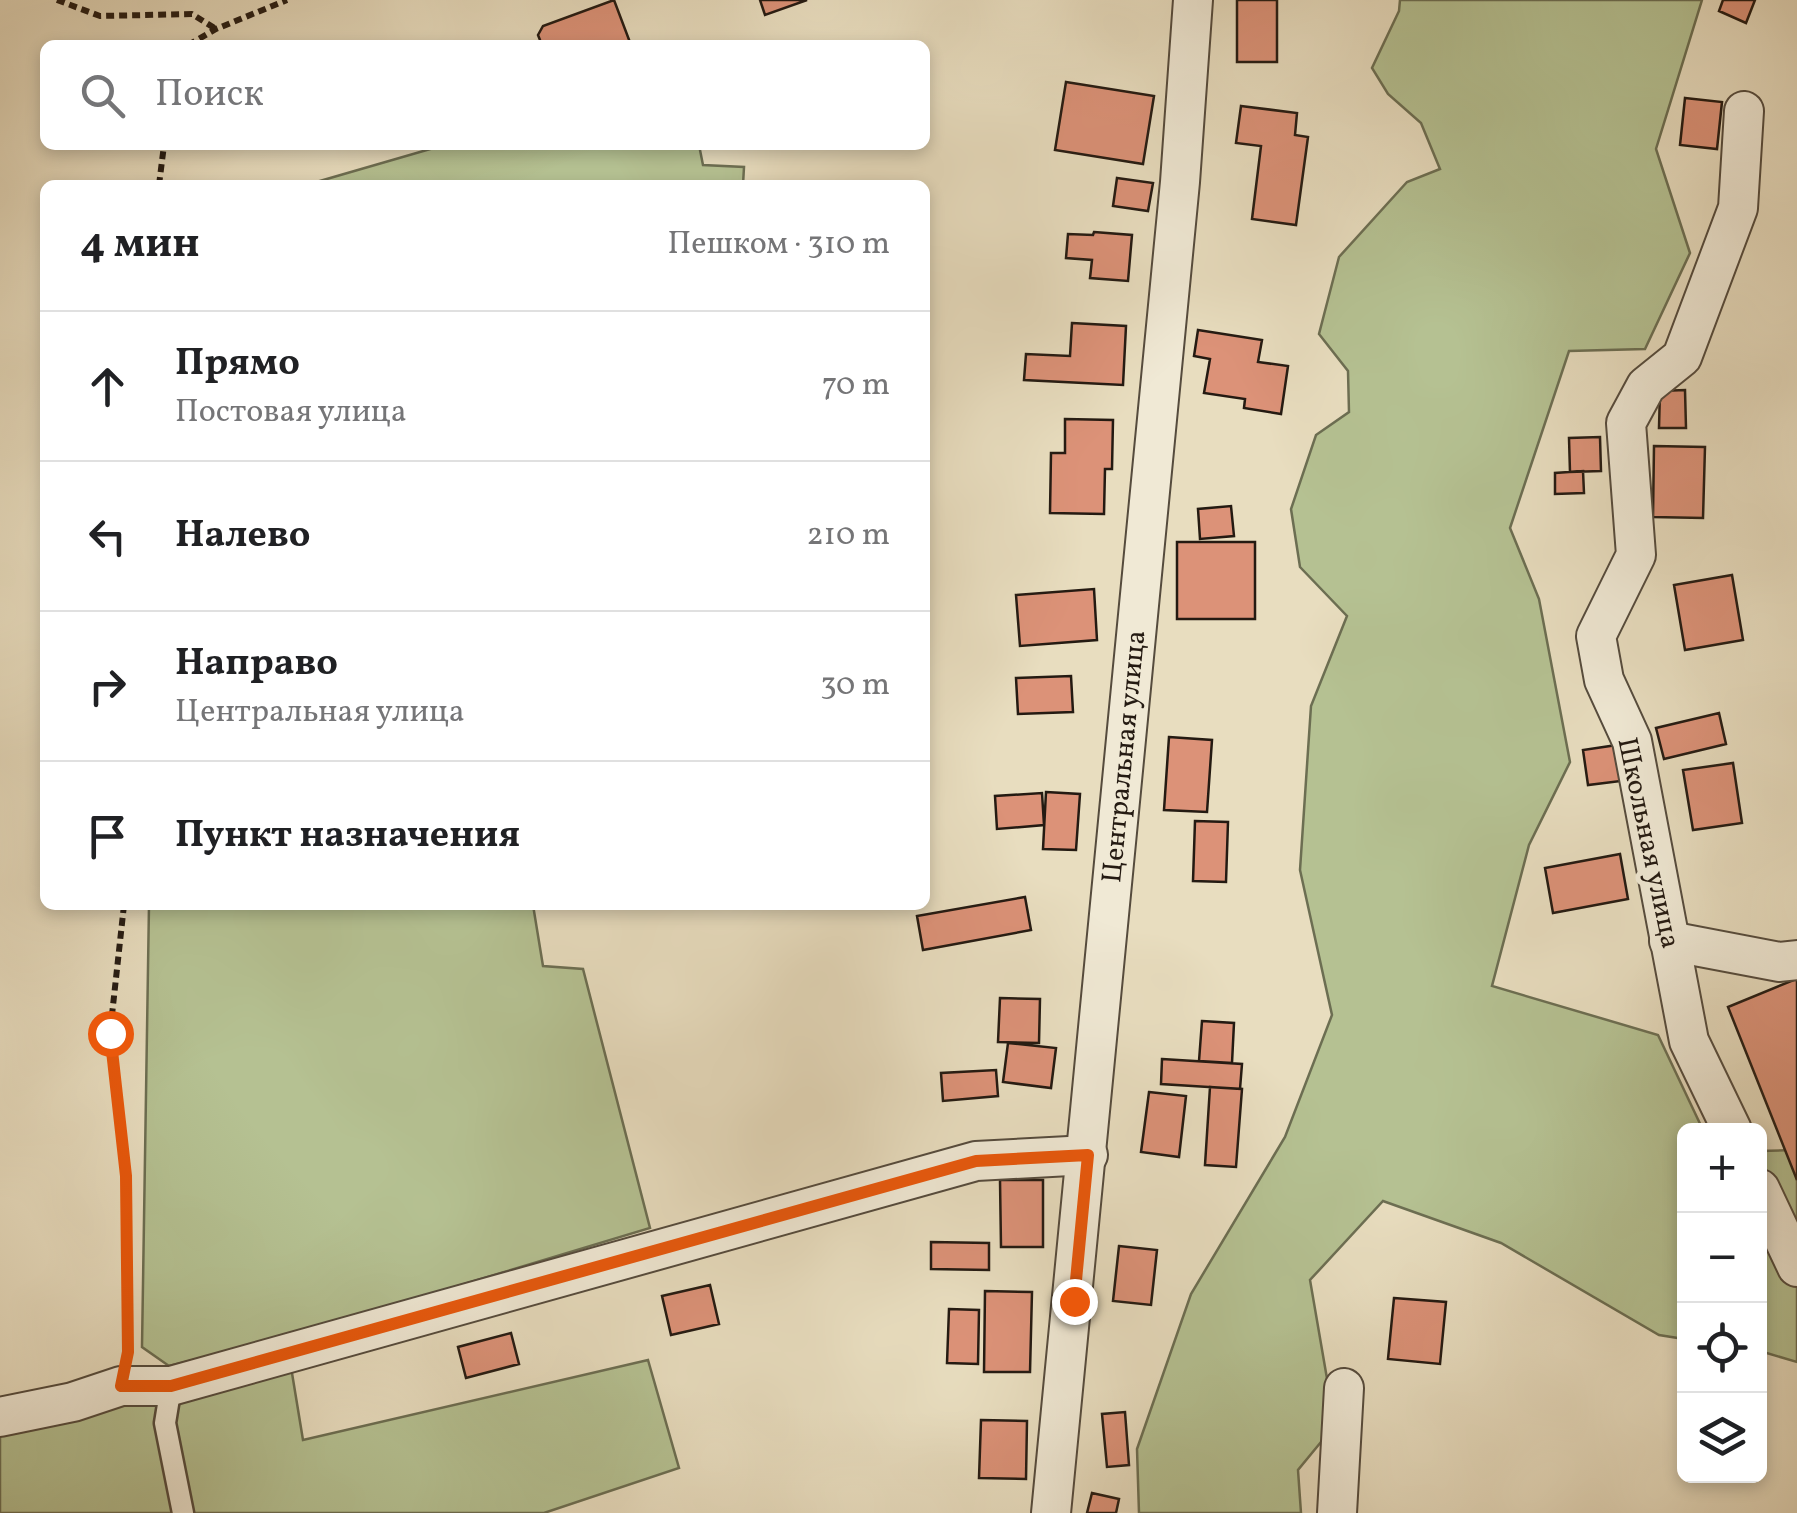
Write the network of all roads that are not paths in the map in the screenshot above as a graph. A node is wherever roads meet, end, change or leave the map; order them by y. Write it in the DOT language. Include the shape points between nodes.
graph roads {
  1 [pos="1193,0"];
  2 [pos="1744,112"];
  3 [pos="1669,941"];
  4 [pos="1797,960"];
  5 [pos="1729,1123"];
  6 [pos="1088,1155"];
  7 [pos="1767,1204"];
  8 [pos="1797,1268"];
  9 [pos="171,1386"];
  10 [pos="1344,1388"];
  11 [pos="0,1417"];
  12 [pos="183,1513"];
  13 [pos="1051,1513"];
  14 [pos="1337,1513"];
  1 -- 6 [label="street, Центральная улица"];
  2 -- 3 [label="street, Школьная улица" via="1738,208 1682,357 1646,386 1626,423 1636,555 1596,636 1604,680 1632,741"];
  3 -- 4 [label="street"];
  3 -- 5 [label="street, Школьная улица" via="1688,1041"];
  6 -- 9 [label="street" via="976,1161"];
  6 -- 13 [label="street, Центральная улица"];
  7 -- 8 [label="street"];
  9 -- 11 [label="street" via="121,1386"];
  9 -- 12 [label="lane" via="165,1423"];
  10 -- 14 [label="street"];
}
